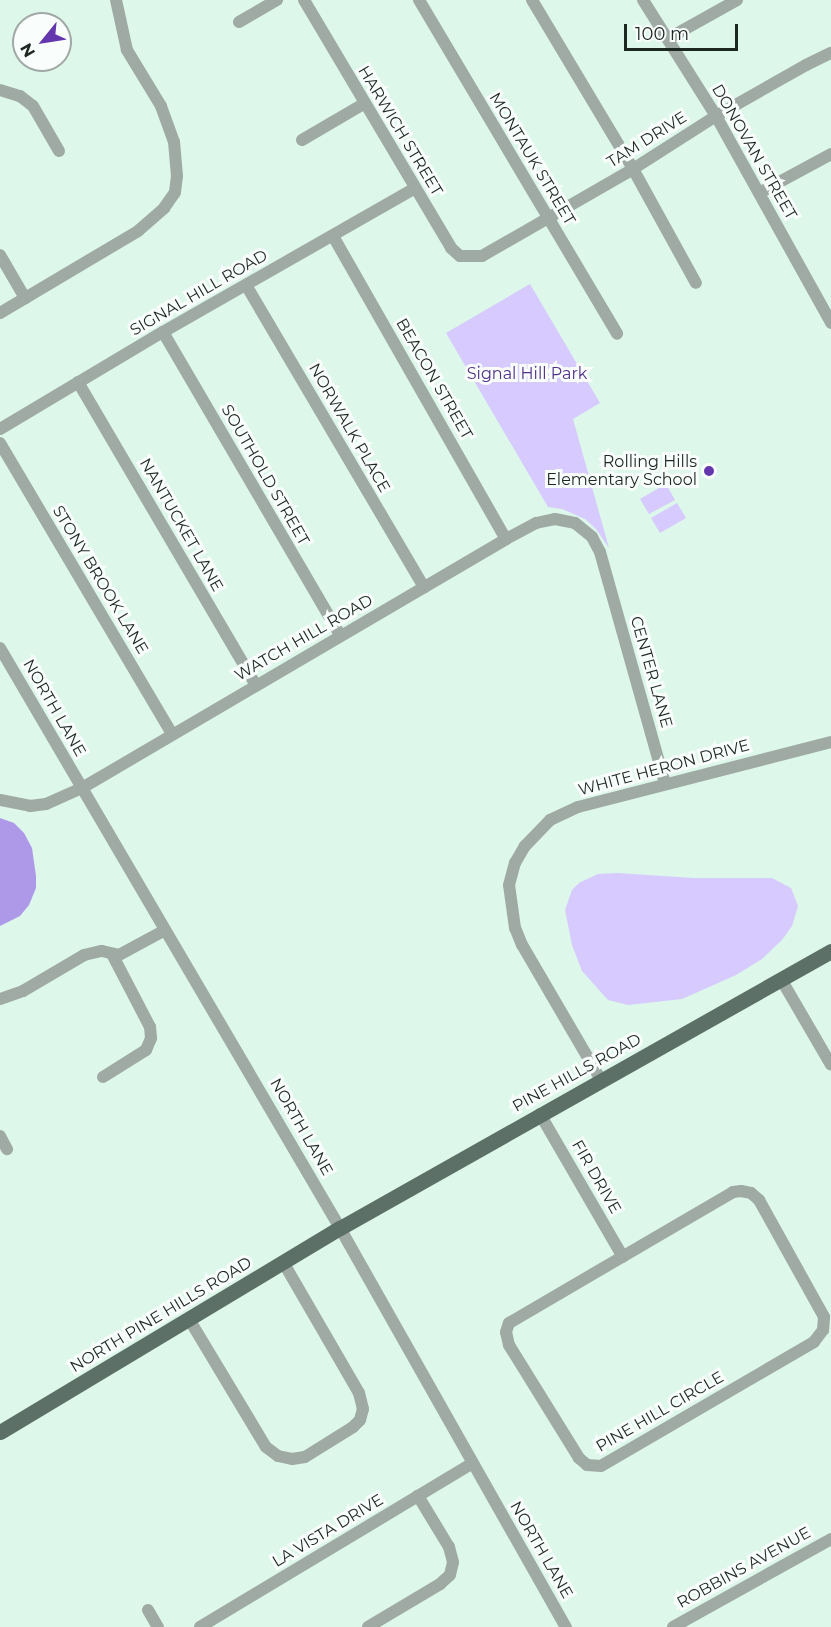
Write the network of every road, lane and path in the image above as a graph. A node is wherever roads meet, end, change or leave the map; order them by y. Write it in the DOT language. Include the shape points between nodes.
graph roads {
  1 [pos="116,0"];
  2 [pos="277,0"];
  3 [pos="304,0"];
  4 [pos="419,0"];
  5 [pos="532,0"];
  6 [pos="643,0"];
  7 [pos="737,0"];
  8 [pos="239,22"];
  9 [pos="669,38"];
  10 [pos="831,53"];
  11 [pos="0,90"];
  12 [pos="365,103"];
  13 [pos="716,116"];
  14 [pos="302,140"];
  15 [pos="59,151"];
  16 [pos="831,154"];
  17 [pos="633,169"];
  18 [pos="415,188"];
  19 [pos="759,193"];
  20 [pos="547,219"];
  21 [pos="333,236"];
  22 [pos="0,255"];
  23 [pos="482,256"];
  24 [pos="696,283"];
  25 [pos="246,285"];
  26 [pos="25,298"];
  27 [pos="0,313"];
  28 [pos="831,323"];
  29 [pos="163,332"];
  30 [pos="617,334"];
  31 [pos="78,382"];
  32 [pos="0,429"];
  33 [pos="0,443"];
  34 [pos="506,539"];
  35 [pos="604,569"];
  36 [pos="424,587"];
  37 [pos="340,635"];
  38 [pos="0,648"];
  39 [pos="256,685"];
  40 [pos="172,734"];
  41 [pos="831,742"];
  42 [pos="665,784"];
  43 [pos="82,788"];
  44 [pos="0,800"];
  45 [pos="165,930"];
  46 [pos="831,951"];
  47 [pos="112,954"];
  48 [pos="781,980"];
  49 [pos="0,999"];
  50 [pos="831,1065"];
  51 [pos="104,1077"];
  52 [pos="601,1080"];
  53 [pos="540,1114"];
  54 [pos="0,1136"];
  55 [pos="7,1149"];
  56 [pos="340,1227"];
  57 [pos="623,1257"];
  58 [pos="283,1262"];
  59 [pos="189,1319"];
  60 [pos="0,1432"];
  61 [pos="472,1463"];
  62 [pos="418,1496"];
  63 [pos="831,1539"];
  64 [pos="148,1610"];
  65 [pos="158,1627"];
  66 [pos="200,1627"];
  67 [pos="368,1627"];
  68 [pos="566,1627"];
  69 [pos="673,1627"];
  1 -- 26 [label="street" via="127,50 161,106 174,142 175,192 164,208 138,231"];
  2 -- 8 [label="street"];
  3 -- 12 [label="street, HARWICH STREET"];
  4 -- 20 [label="street, MONTAUK STREET"];
  5 -- 17 [label="street"];
  6 -- 9 [label="street, DONOVAN STREET"];
  7 -- 9 [label="street"];
  9 -- 13 [label="street, DONOVAN STREET"];
  10 -- 13 [label="street, TAM DRIVE"];
  11 -- 15 [label="street" via="20,96 33,106"];
  12 -- 14 [label="street"];
  12 -- 18 [label="street, HARWICH STREET"];
  13 -- 17 [label="street, TAM DRIVE"];
  13 -- 19 [label="street, DONOVAN STREET"];
  16 -- 19 [label="street"];
  17 -- 20 [label="street, TAM DRIVE"];
  17 -- 24 [label="street"];
  18 -- 21 [label="street, SIGNAL HILL ROAD"];
  18 -- 23 [label="street, HARWICH STREET" via="451,249 460,256"];
  19 -- 28 [label="street, DONOVAN STREET"];
  20 -- 23 [label="street, TAM DRIVE"];
  20 -- 30 [label="street, MONTAUK STREET"];
  21 -- 25 [label="street, SIGNAL HILL ROAD"];
  21 -- 34 [label="street, BEACON STREET"];
  22 -- 26 [label="street"];
  25 -- 29 [label="street, SIGNAL HILL ROAD"];
  25 -- 36 [label="street, NORWALK PLACE"];
  26 -- 27 [label="street"];
  29 -- 31 [label="street, SIGNAL HILL ROAD"];
  29 -- 37 [label="street, SOUTHOLD STREET"];
  31 -- 32 [label="street, SIGNAL HILL ROAD"];
  31 -- 39 [label="street, NANTUCKET LANE"];
  33 -- 40 [label="street, STONY BROOK LANE"];
  34 -- 35 [label="street, WATCH HILL ROAD" via="536,523 555,519 575,523 592,537"];
  34 -- 36 [label="street, WATCH HILL ROAD"];
  35 -- 42 [label="street, CENTER LANE"];
  36 -- 37 [label="street, WATCH HILL ROAD"];
  37 -- 39 [label="street, WATCH HILL ROAD"];
  38 -- 43 [label="street, NORTH LANE"];
  39 -- 40 [label="street, WATCH HILL ROAD"];
  40 -- 43 [label="street, WATCH HILL ROAD"];
  41 -- 42 [label="street, WHITE HERON DRIVE"];
  42 -- 52 [label="street, WHITE HERON DRIVE" via="586,805 550,820 525,846 509,885 511,913 522,945"];
  43 -- 44 [label="street, WATCH HILL ROAD" via="46,804 30,806"];
  43 -- 45 [label="street, NORTH LANE"];
  45 -- 47 [label="street" via="128,952"];
  45 -- 56 [label="street, NORTH LANE"];
  46 -- 48 [label="main road, PINE HILLS ROAD"];
  47 -- 49 [label="street" via="102,951 84,955 23,991"];
  47 -- 51 [label="street" via="150,1027 151,1038 146,1050"];
  48 -- 50 [label="street"];
  48 -- 52 [label="main road, PINE HILLS ROAD"];
  52 -- 53 [label="main road, PINE HILLS ROAD"];
  53 -- 56 [label="main road, PINE HILLS ROAD"];
  53 -- 57 [label="street, FIR DRIVE"];
  54 -- 55 [label="street"];
  56 -- 58 [label="main road, NORTH PINE HILLS ROAD"];
  56 -- 61 [label="street, NORTH LANE"];
  57 -- 57 [label="street, PINE HILL CIRCLE" via="514,1319 506,1332 509,1345 587,1465 601,1466 814,1342 823,1330 824,1317 759,1200 751,1193 733,1192"];
  58 -- 59 [label="main road, NORTH PINE HILLS ROAD"];
  58 -- 59 [label="street" via="359,1393 363,1409 353,1427 305,1457 278,1456 266,1447"];
  59 -- 60 [label="main road, NORTH PINE HILLS ROAD"];
  61 -- 62 [label="street, LA VISTA DRIVE"];
  61 -- 68 [label="street, NORTH LANE"];
  62 -- 66 [label="street, LA VISTA DRIVE"];
  62 -- 67 [label="street" via="449,1547 453,1562 450,1575"];
  63 -- 69 [label="street, ROBBINS AVENUE"];
  64 -- 65 [label="street"];
}
